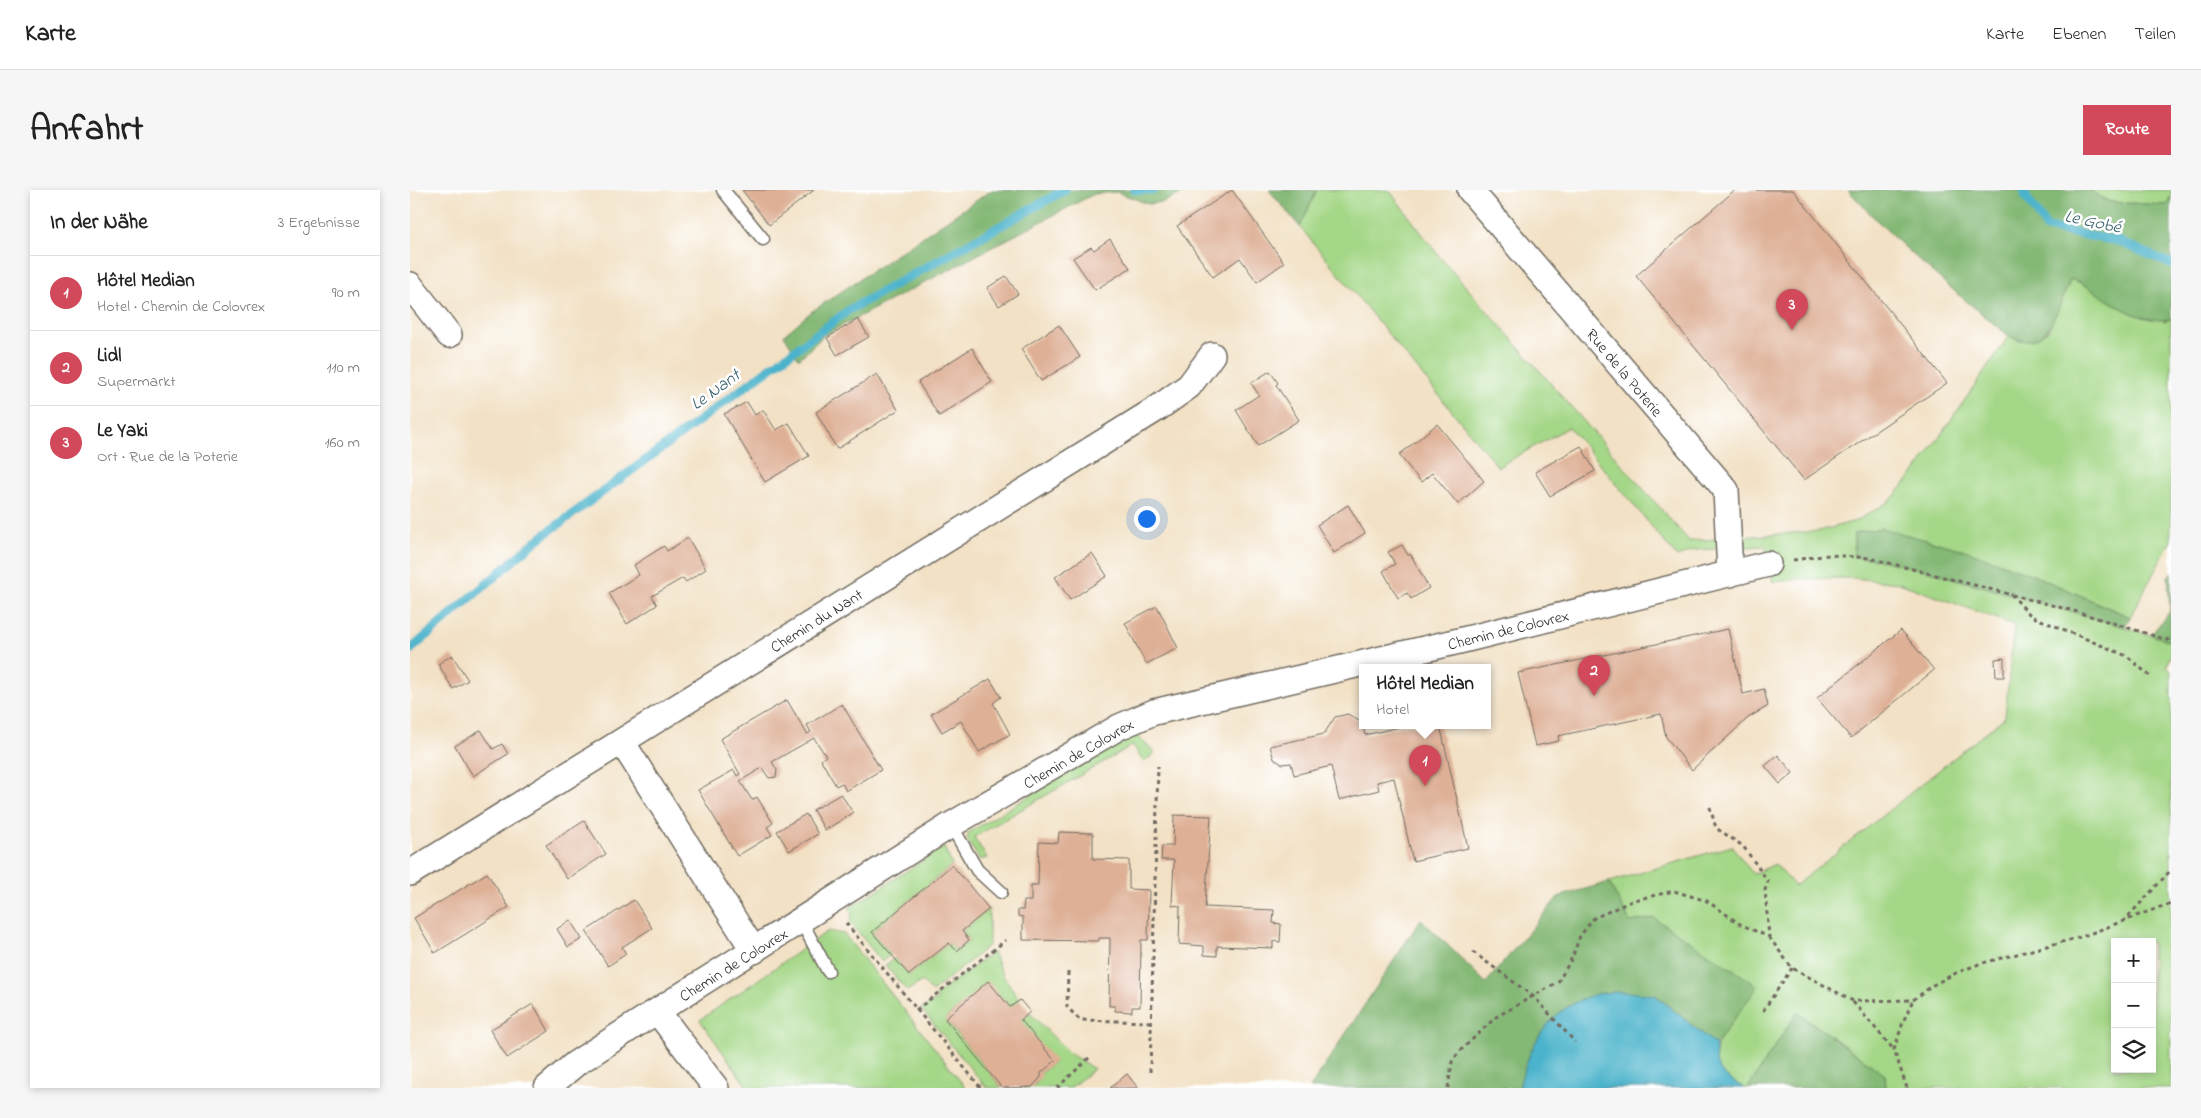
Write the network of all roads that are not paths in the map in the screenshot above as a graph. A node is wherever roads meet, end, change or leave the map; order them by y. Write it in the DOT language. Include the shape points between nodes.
graph roads {
  1 [pos="723,190"];
  2 [pos="1470,190"];
  3 [pos="763,240"];
  4 [pos="410,285"];
  5 [pos="449,335"];
  6 [pos="1212,355"];
  7 [pos="1768,564"];
  8 [pos="1730,574"];
  9 [pos="1359,664"];
  10 [pos="1360,664"];
  11 [pos="622,742"];
  12 [pos="952,825"];
  13 [pos="410,873"];
  14 [pos="1000,892"];
  15 [pos="801,922"];
  16 [pos="754,951"];
  17 [pos="828,971"];
  18 [pos="657,1011"];
  19 [pos="547,1088"];
  20 [pos="716,1088"];
  1 -- 3 [label="lane"];
  2 -- 8 [label="street, Rue de la Poterie" via="1726,490"];
  4 -- 5 [label="street"];
  6 -- 11 [label="street, Chemin du Nant" via="1189,386 1158,408"];
  7 -- 8 [label="street, Chemin de Colovrex"];
  8 -- 10 [label="street, Chemin de Colovrex"];
  9 -- 12 [label="street, Chemin de Colovrex" via="1154,712 1119,727"];
  11 -- 13 [label="street, Chemin du Nant"];
  11 -- 16 [label="street"];
  12 -- 14 [label="lane" via="977,870"];
  12 -- 15 [label="street, Chemin de Colovrex"];
  15 -- 16 [label="street, Chemin de Colovrex"];
  15 -- 17 [label="lane"];
  16 -- 18 [label="street, Chemin de Colovrex"];
  18 -- 19 [label="street, Chemin de Colovrex" via="575,1064"];
  18 -- 20 [label="street"];
}
